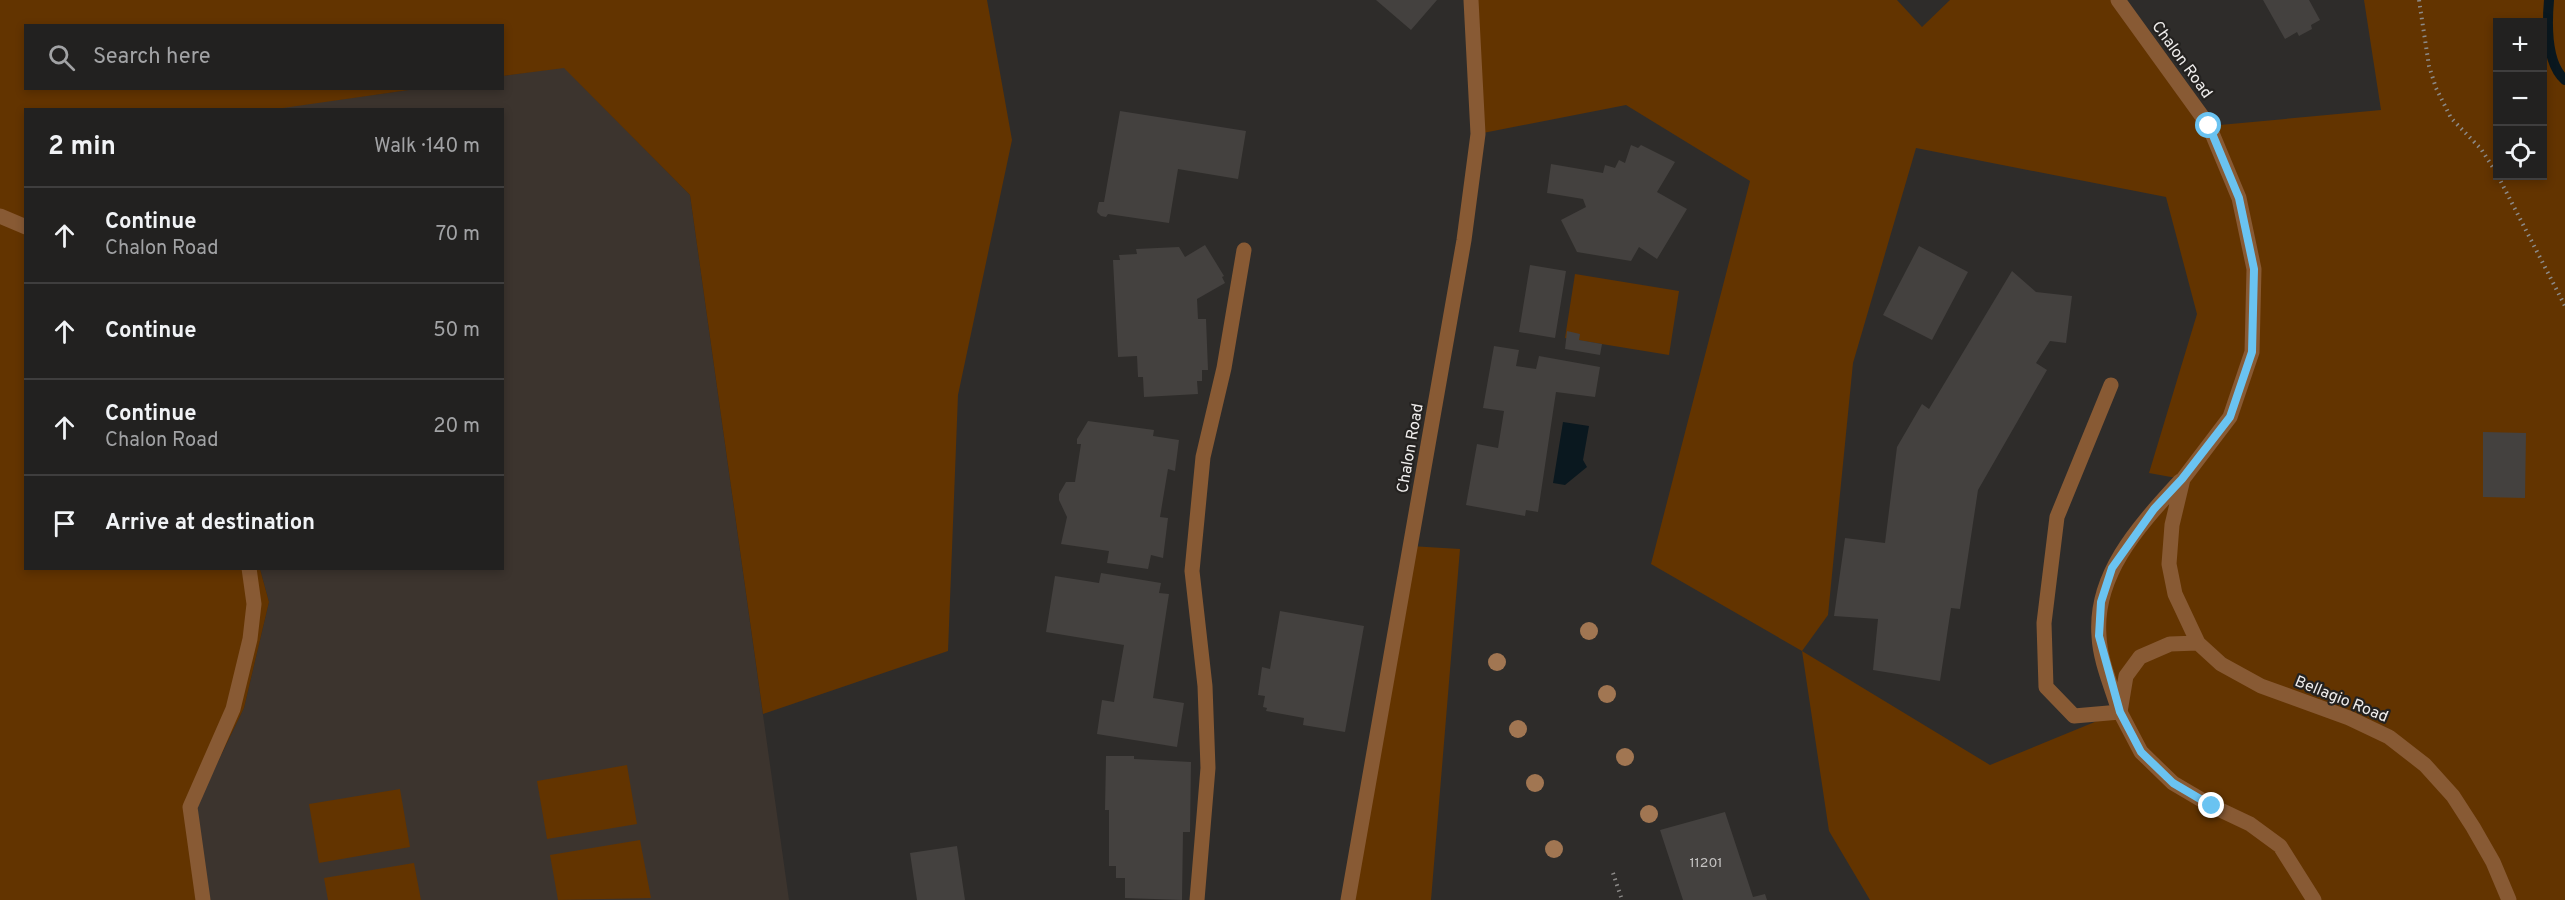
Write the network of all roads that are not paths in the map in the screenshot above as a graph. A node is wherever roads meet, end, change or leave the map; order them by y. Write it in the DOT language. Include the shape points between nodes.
graph roads {
  1 [pos="1471,0"];
  2 [pos="2118,0"];
  3 [pos="0,216"];
  4 [pos="24,226"];
  5 [pos="1244,250"];
  6 [pos="2111,385"];
  7 [pos="2182,479"];
  8 [pos="249,570"];
  9 [pos="2198,643"];
  10 [pos="2120,712"];
  11 [pos="203,900"];
  12 [pos="1197,900"];
  13 [pos="1348,900"];
  14 [pos="2314,900"];
  15 [pos="2509,900"];
  1 -- 13 [label="street, Chalon Road" via="1478,134 1464,240"];
  2 -- 7 [label="street, Chalon Road" via="2209,126 2239,198 2254,269 2252,352 2230,417"];
  3 -- 4 [label="street"];
  5 -- 12 [label="street" via="1224,368 1203,458 1192,571 1205,686 1208,768"];
  6 -- 10 [label="street" via="2056,517 2044,623 2046,687 2074,716"];
  7 -- 9 [label="street, Chalon Road" via="2169,564 2175,594"];
  7 -- 10 [label="street" via="2129,542 2112,568 2101,602 2099,636"];
  8 -- 11 [label="street" via="254,604 236,697 190,807"];
  9 -- 10 [label="street" via="2170,644 2140,657 2126,676"];
  9 -- 15 [label="street, Bellagio Road" via="2221,664 2261,686 2389,737 2425,765 2453,796 2473,827"];
  10 -- 14 [label="street" via="2141,752 2173,783 2250,824 2280,846"];
}
